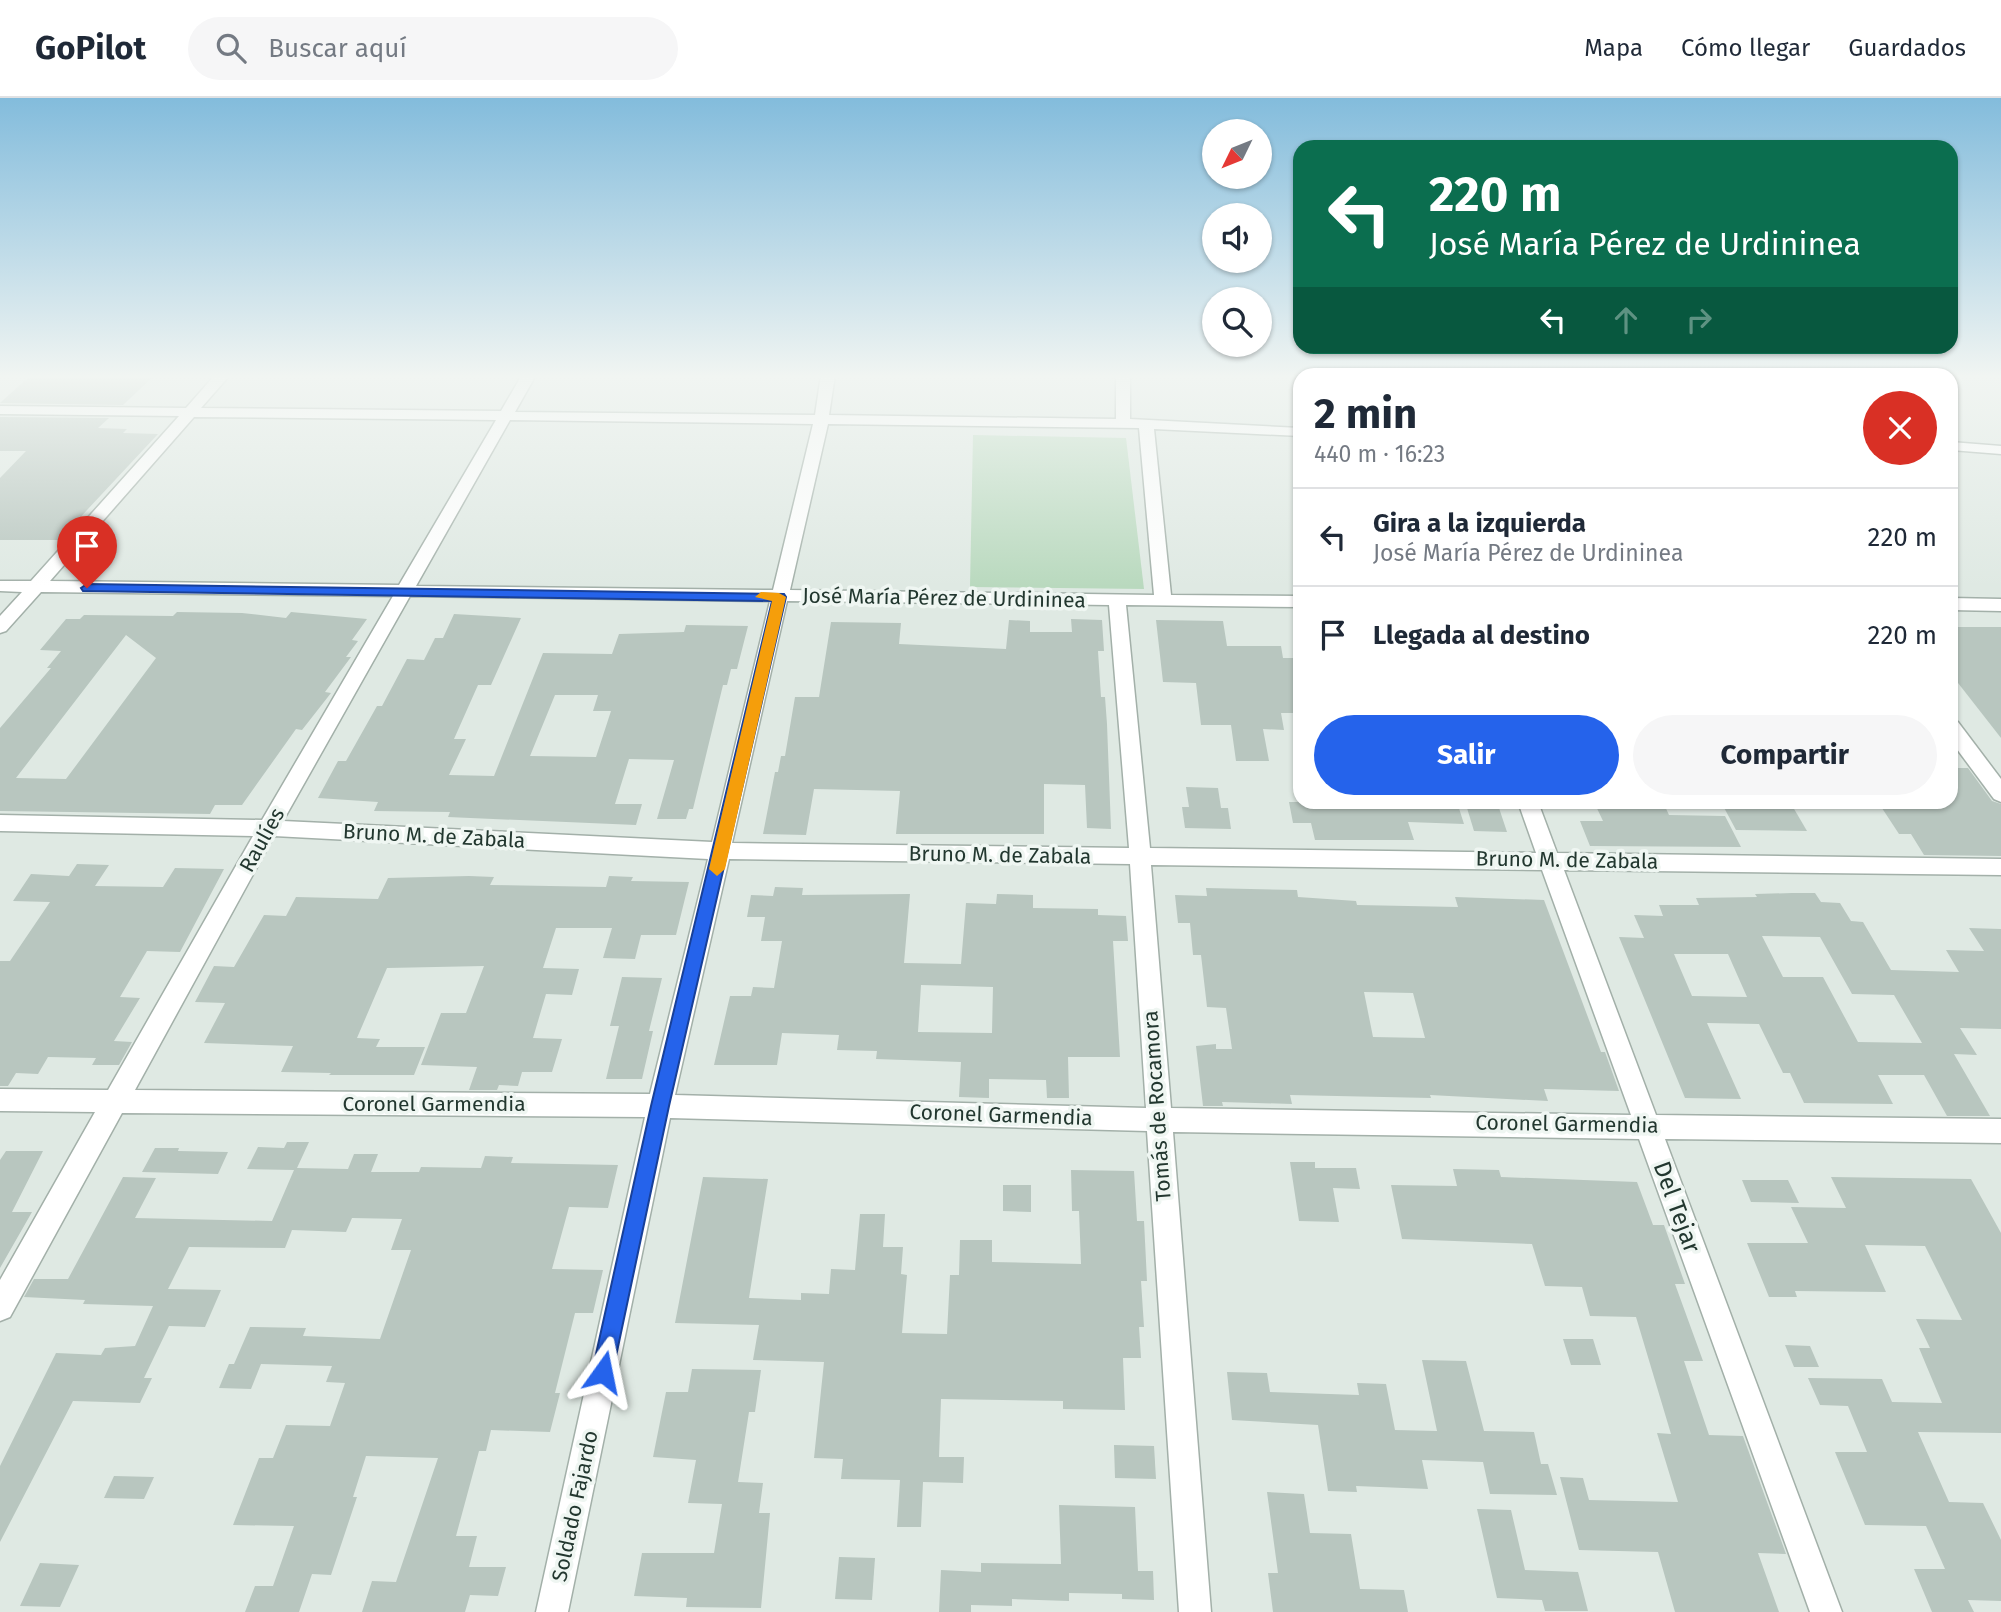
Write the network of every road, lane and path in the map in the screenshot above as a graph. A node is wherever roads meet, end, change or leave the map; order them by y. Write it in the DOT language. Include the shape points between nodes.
graph roads {
  1 [pos="159,446"];
  2 [pos="487,446"];
  3 [pos="815,446"];
  4 [pos="1148,446"];
  5 [pos="1958,447"];
  6 [pos="2001,450"];
  7 [pos="0,586"];
  8 [pos="34,587"];
  9 [pos="405,592"];
  10 [pos="779,597"];
  11 [pos="1117,600"];
  12 [pos="1163,600"];
  13 [pos="1293,602"];
  14 [pos="1958,604"];
  15 [pos="2001,605"];
  16 [pos="0,627"];
  17 [pos="1958,736"];
  18 [pos="2001,794"];
  19 [pos="1530,809"];
  20 [pos="0,823"];
  21 [pos="268,828"];
  22 [pos="721,851"];
  23 [pos="1140,858"];
  24 [pos="1548,859"];
  25 [pos="2001,867"];
  26 [pos="0,1100"];
  27 [pos="117,1101"];
  28 [pos="660,1106"];
  29 [pos="1158,1119"];
  30 [pos="1646,1125"];
  31 [pos="2001,1130"];
  32 [pos="0,1307"];
  33 [pos="552,1612"];
  34 [pos="1195,1612"];
  35 [pos="1826,1612"];
  1 -- 8 [label="street"];
  2 -- 9 [label="street, Raulíes"];
  3 -- 10 [label="street, Soldado Fajardo"];
  4 -- 12 [label="street"];
  5 -- 6 [label="street"];
  7 -- 8 [label="street, José María Pérez de Urdininea"];
  8 -- 9 [label="street, José María Pérez de Urdininea"];
  8 -- 16 [label="street"];
  9 -- 10 [label="street, José María Pérez de Urdininea"];
  9 -- 21 [label="street, Raulíes"];
  10 -- 11 [label="street, José María Pérez de Urdininea"];
  10 -- 22 [label="street, Soldado Fajardo"];
  11 -- 12 [label="street, José María Pérez de Urdininea"];
  11 -- 23 [label="street, Tomás de Rocamora"];
  12 -- 13 [label="street, José María Pérez de Urdininea"];
  14 -- 15 [label="street"];
  17 -- 18 [label="street"];
  19 -- 24 [label="street, Del Tejar"];
  20 -- 21 [label="street, Bruno M. de Zabala"];
  21 -- 22 [label="street, Bruno M. de Zabala"];
  21 -- 27 [label="street, Raulíes"];
  22 -- 23 [label="street, Bruno M. de Zabala"];
  22 -- 28 [label="street, Soldado Fajardo"];
  23 -- 24 [label="street, Bruno M. de Zabala"];
  23 -- 29 [label="street, Tomás de Rocamora"];
  24 -- 25 [label="street, Bruno M. de Zabala"];
  24 -- 30 [label="street, Del Tejar"];
  26 -- 27 [label="street, Coronel Garmendia"];
  27 -- 28 [label="street, Coronel Garmendia"];
  27 -- 32 [label="street, Raulíes"];
  28 -- 29 [label="street, Coronel Garmendia"];
  28 -- 33 [label="street, Soldado Fajardo"];
  29 -- 30 [label="street, Coronel Garmendia"];
  29 -- 34 [label="street, Tomás de Rocamora"];
  30 -- 31 [label="street, Coronel Garmendia"];
  30 -- 35 [label="street, Del Tejar"];
}
